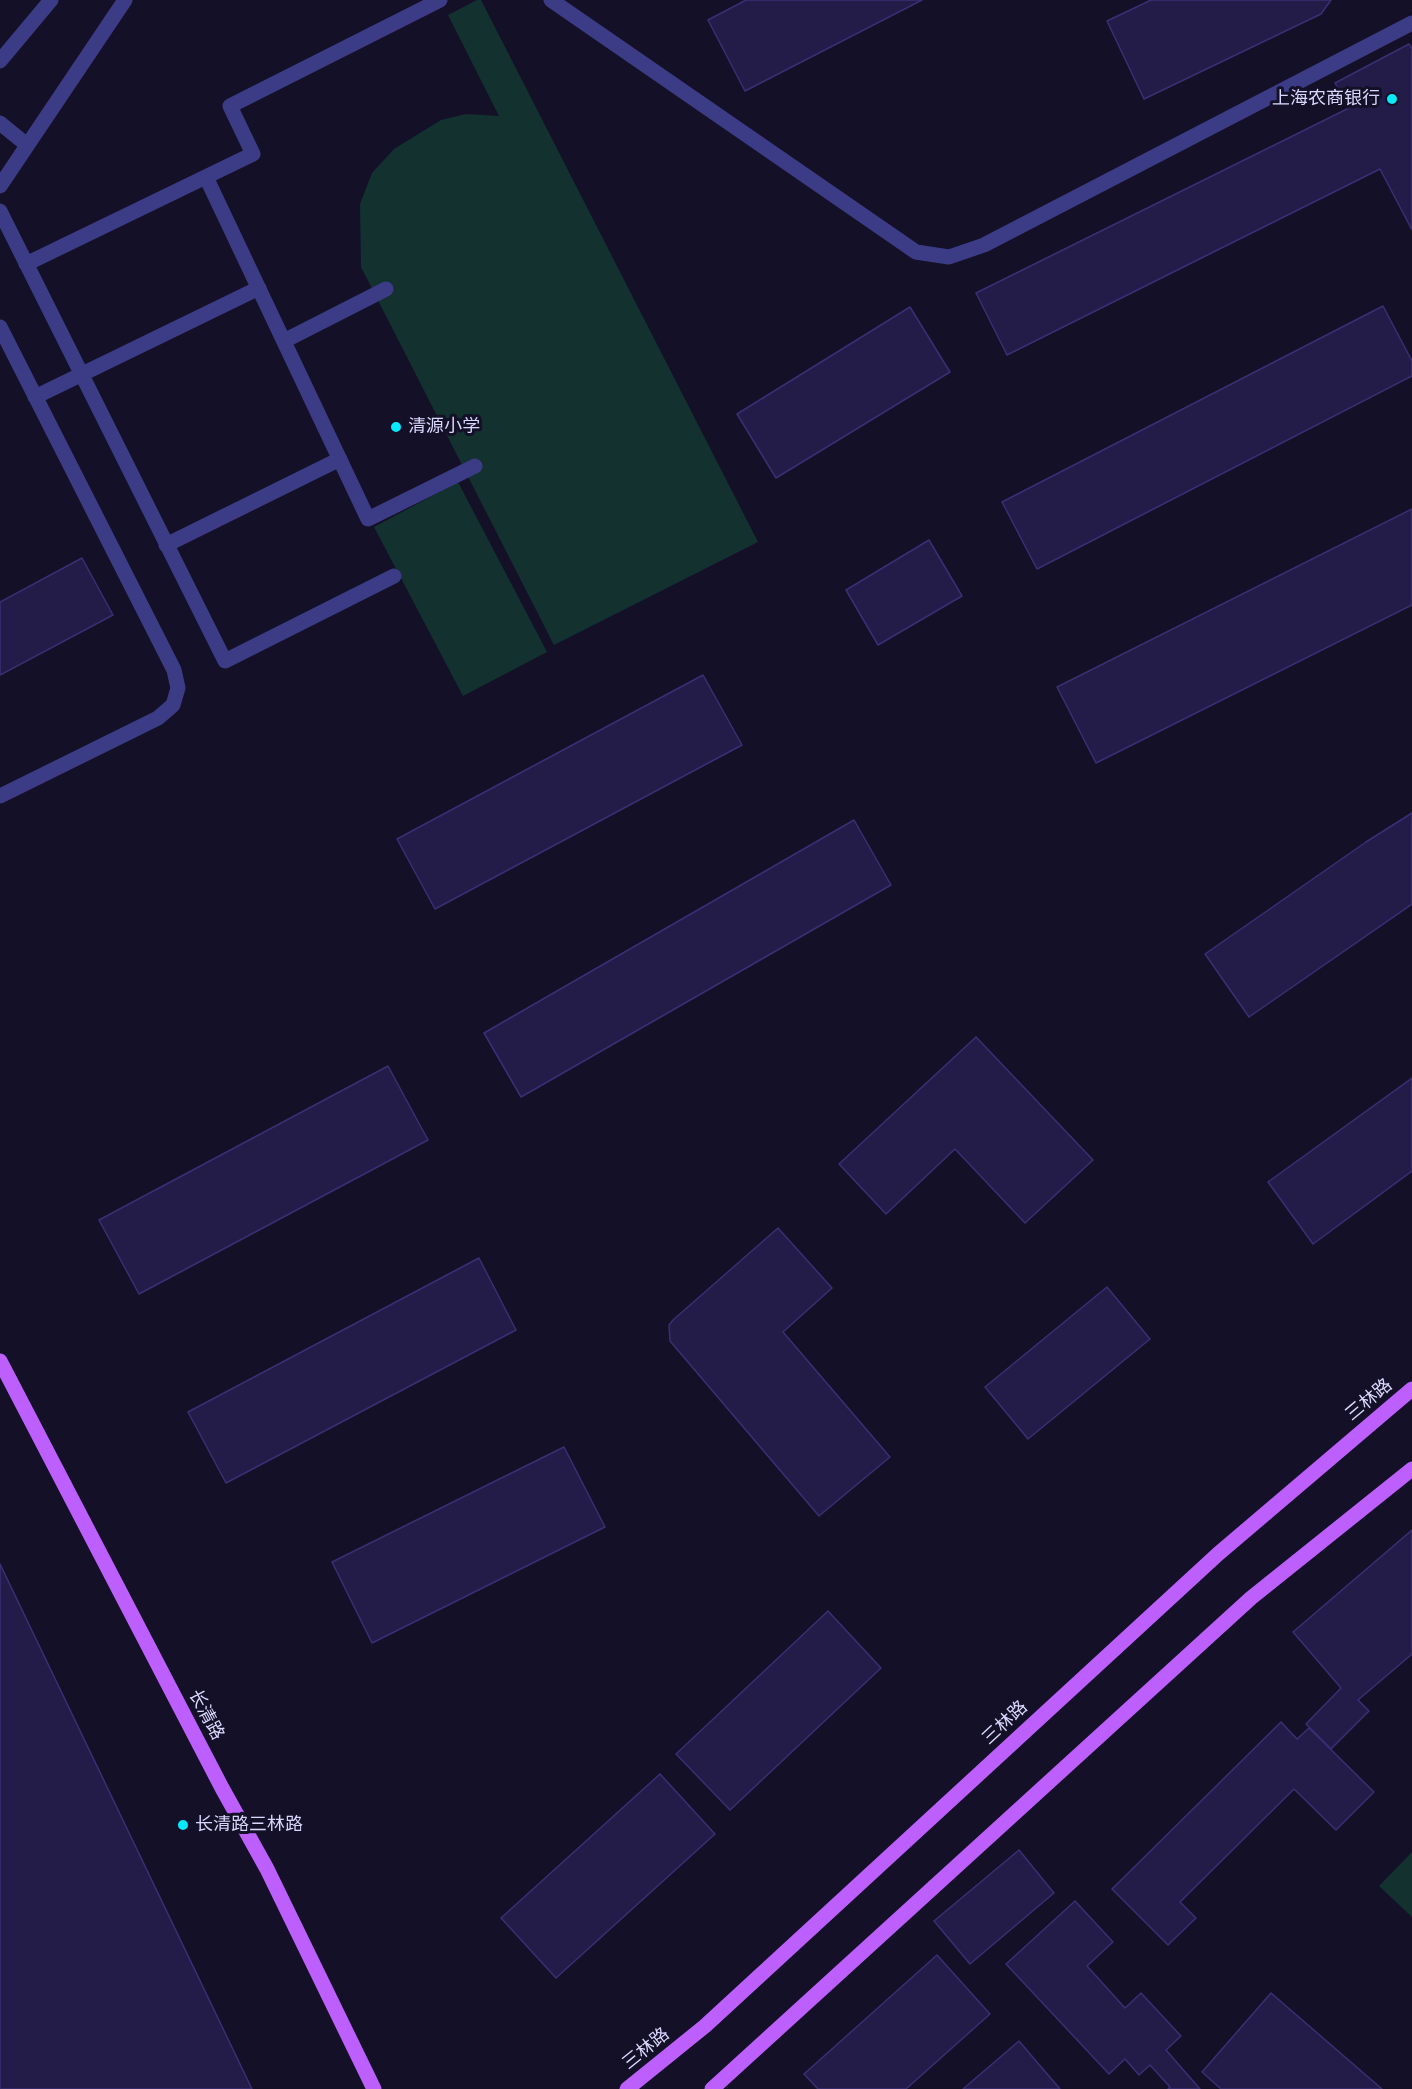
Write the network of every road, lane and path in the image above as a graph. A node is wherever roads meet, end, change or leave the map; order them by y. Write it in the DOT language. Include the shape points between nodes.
graph roads {
  1 [pos="51,0"];
  2 [pos="125,0"];
  3 [pos="440,0"];
  4 [pos="551,0"];
  5 [pos="415,6"];
  6 [pos="1412,23"];
  7 [pos="0,61"];
  8 [pos="0,123"];
  9 [pos="27,145"];
  10 [pos="206,177"];
  11 [pos="0,186"];
  12 [pos="0,211"];
  13 [pos="26,264"];
  14 [pos="259,288"];
  15 [pos="386,289"];
  16 [pos="0,327"];
  17 [pos="284,341"];
  18 [pos="82,375"];
  19 [pos="35,397"];
  20 [pos="340,459"];
  21 [pos="475,466"];
  22 [pos="166,544"];
  23 [pos="394,576"];
  24 [pos="0,796"];
  25 [pos="0,1361"];
  26 [pos="1412,1389"];
  27 [pos="1412,1469"];
  28 [pos="374,2089"];
  29 [pos="627,2089"];
  30 [pos="712,2089"];
  1 -- 7 [label="street"];
  2 -- 9 [label="street"];
  3 -- 5 [label="street"];
  4 -- 6 [label="street" via="916,252 949,257 984,245"];
  5 -- 10 [label="street" via="230,106 253,154"];
  8 -- 9 [label="street"];
  9 -- 11 [label="street"];
  10 -- 13 [label="street"];
  10 -- 14 [label="street"];
  12 -- 13 [label="street"];
  13 -- 18 [label="street"];
  14 -- 17 [label="street"];
  14 -- 18 [label="street"];
  15 -- 17 [label="street"];
  16 -- 19 [label="street"];
  17 -- 20 [label="street"];
  18 -- 19 [label="street"];
  18 -- 22 [label="street"];
  19 -- 24 [label="street" via="174,670 178,688 173,705 158,718"];
  20 -- 21 [label="street" via="368,519"];
  20 -- 22 [label="street"];
  22 -- 23 [label="street" via="225,661"];
  25 -- 28 [label="main road, 长清路" via="267,1869"];
  26 -- 29 [label="main road, 三林路" via="1218,1554 705,2026"];
  27 -- 30 [label="main road" via="1251,1598"];
}
